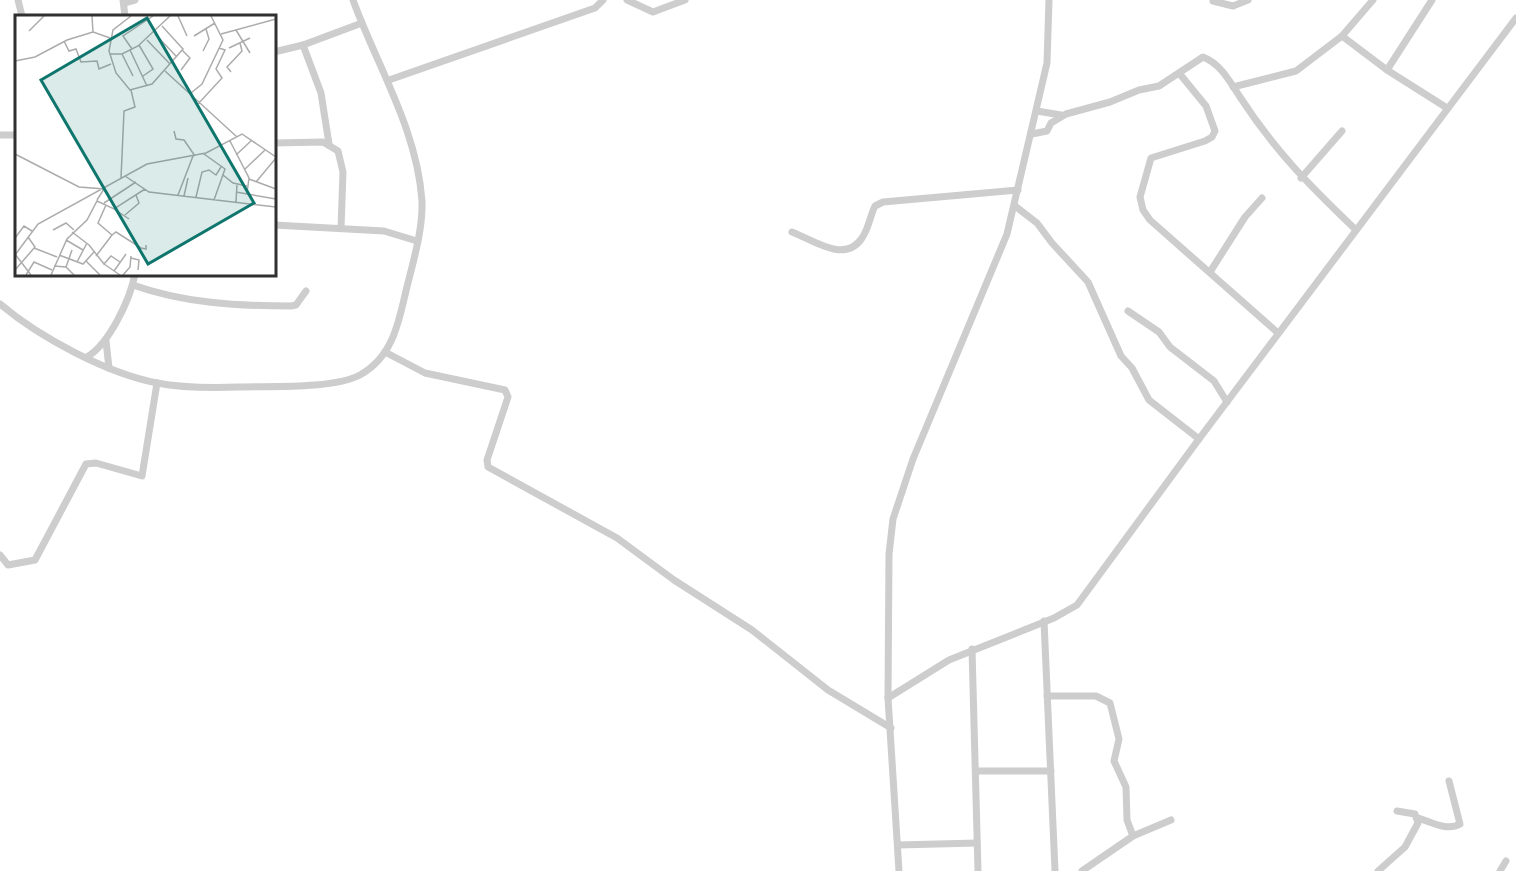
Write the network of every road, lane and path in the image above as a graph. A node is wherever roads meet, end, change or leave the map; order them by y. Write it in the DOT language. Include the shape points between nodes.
graph roads {
  1 [pos="18,0"];
  2 [pos="135,0"];
  3 [pos="353,0"];
  4 [pos="603,0"];
  5 [pos="627,0"];
  6 [pos="685,0"];
  7 [pos="1049,0"];
  8 [pos="1248,0"];
  9 [pos="1373,0"];
  10 [pos="123,1"];
  11 [pos="1214,1"];
  12 [pos="1429,1"];
  13 [pos="22,15"];
  14 [pos="1516,18"];
  15 [pos="362,24"];
  16 [pos="1342,36"];
  17 [pos="303,45"];
  18 [pos="276,52"];
  19 [pos="1387,70"];
  20 [pos="1179,73"];
  21 [pos="389,80"];
  22 [pos="1233,87"];
  23 [pos="1447,108"];
  24 [pos="1037,111"];
  25 [pos="1066,114"];
  26 [pos="1342,131"];
  27 [pos="1032,134"];
  28 [pos="276,143"];
  29 [pos="329,144"];
  30 [pos="1301,178"];
  31 [pos="1018,190"];
  32 [pos="1262,198"];
  33 [pos="1015,206"];
  34 [pos="276,225"];
  35 [pos="342,228"];
  36 [pos="1356,230"];
  37 [pos="792,232"];
  38 [pos="417,241"];
  39 [pos="1210,272"];
  40 [pos="135,276"];
  41 [pos="133,285"];
  42 [pos="306,291"];
  43 [pos="0,304"];
  44 [pos="1128,311"];
  45 [pos="1278,333"];
  46 [pos="106,340"];
  47 [pos="385,352"];
  48 [pos="87,357"];
  49 [pos="109,368"];
  50 [pos="157,383"];
  51 [pos="1227,402"];
  52 [pos="1199,439"];
  53 [pos="0,555"];
  54 [pos="1044,621"];
  55 [pos="972,649"];
  56 [pos="1047,696"];
  57 [pos="888,698"];
  58 [pos="891,728"];
  59 [pos="976,771"];
  60 [pos="1051,771"];
  61 [pos="1449,781"];
  62 [pos="1397,811"];
  63 [pos="1417,818"];
  64 [pos="1171,820"];
  65 [pos="1133,836"];
  66 [pos="977,843"];
  67 [pos="898,845"];
  68 [pos="1506,861"];
  69 [pos="899,871"];
  70 [pos="978,871"];
  71 [pos="1055,871"];
  72 [pos="1082,871"];
  73 [pos="1378,871"];
  74 [pos="1500,871"];
  1 -- 13 [label="street"];
  2 -- 10 [label="street"];
  3 -- 15 [label="street"];
  4 -- 21 [label="street" via="595,8"];
  5 -- 6 [label="street" via="652,12"];
  7 -- 24 [label="street" via="1047,63"];
  8 -- 11 [label="street" via="1233,6"];
  9 -- 16 [label="street"];
  12 -- 19 [label="street"];
  14 -- 23 [label="street"];
  15 -- 17 [label="street"];
  15 -- 21 [label="street"];
  16 -- 19 [label="street"];
  16 -- 22 [label="street" via="1296,71"];
  17 -- 18 [label="street"];
  17 -- 29 [label="street" via="321,93"];
  19 -- 23 [label="street"];
  20 -- 22 [label="street" via="1203,57 1217,66"];
  20 -- 25 [label="street" via="1159,86"];
  20 -- 39 [label="street" via="1206,106 1215,131 1205,141 1151,158 1140,197 1150,220"];
  21 -- 38 [label="street" via="418,175 422,202"];
  22 -- 30 [label="street" via="1256,123"];
  23 -- 36 [label="street"];
  24 -- 25 [label="street"];
  24 -- 27 [label="street"];
  25 -- 27 [label="street" via="1047,130"];
  26 -- 30 [label="street"];
  27 -- 31 [label="street"];
  28 -- 29 [label="street"];
  29 -- 35 [label="street" via="338,151 342,162"];
  30 -- 36 [label="street"];
  31 -- 33 [label="street"];
  31 -- 37 [label="street" via="883,202 875,206 863,237 847,248 827,248"];
  32 -- 39 [label="street"];
  33 -- 52 [label="street" via="1037,223 1088,282 1121,356 1137,375 1149,400"];
  33 -- 57 [label="street" via="990,279 897,505 889,554"];
  34 -- 35 [label="street"];
  35 -- 38 [label="street" via="384,231"];
  36 -- 45 [label="street"];
  38 -- 47 [label="street" via="398,324"];
  39 -- 45 [label="street"];
  40 -- 41 [label="street"];
  41 -- 42 [label="street" via="168,296 247,306 296,305"];
  41 -- 46 [label="street"];
  43 -- 48 [label="street"];
  44 -- 51 [label="street" via="1214,381"];
  45 -- 51 [label="street"];
  46 -- 48 [label="street"];
  46 -- 49 [label="street"];
  47 -- 50 [label="street" via="359,375 334,381 228,387"];
  47 -- 58 [label="street" via="425,373 505,390 508,397 488,467 617,538 752,630 828,690"];
  48 -- 49 [label="street"];
  49 -- 50 [label="street"];
  50 -- 53 [label="street" via="142,476 96,463 86,464 35,560 8,565"];
  51 -- 52 [label="street"];
  52 -- 54 [label="street" via="1077,605"];
  54 -- 55 [label="street"];
  54 -- 56 [label="street"];
  55 -- 57 [label="street"];
  55 -- 59 [label="street"];
  56 -- 60 [label="street"];
  56 -- 65 [label="street" via="1096,696 1110,703 1119,739 1114,761 1126,787 1127,820"];
  57 -- 58 [label="street"];
  58 -- 67 [label="street"];
  59 -- 60 [label="street"];
  59 -- 66 [label="street"];
  60 -- 71 [label="street"];
  61 -- 63 [label="street" via="1460,824 1434,825"];
  62 -- 63 [label="street" via="1415,814"];
  63 -- 73 [label="street" via="1405,847"];
  64 -- 65 [label="street"];
  65 -- 72 [label="street"];
  66 -- 67 [label="street"];
  66 -- 70 [label="street"];
  67 -- 69 [label="street"];
  68 -- 74 [label="street"];
}
